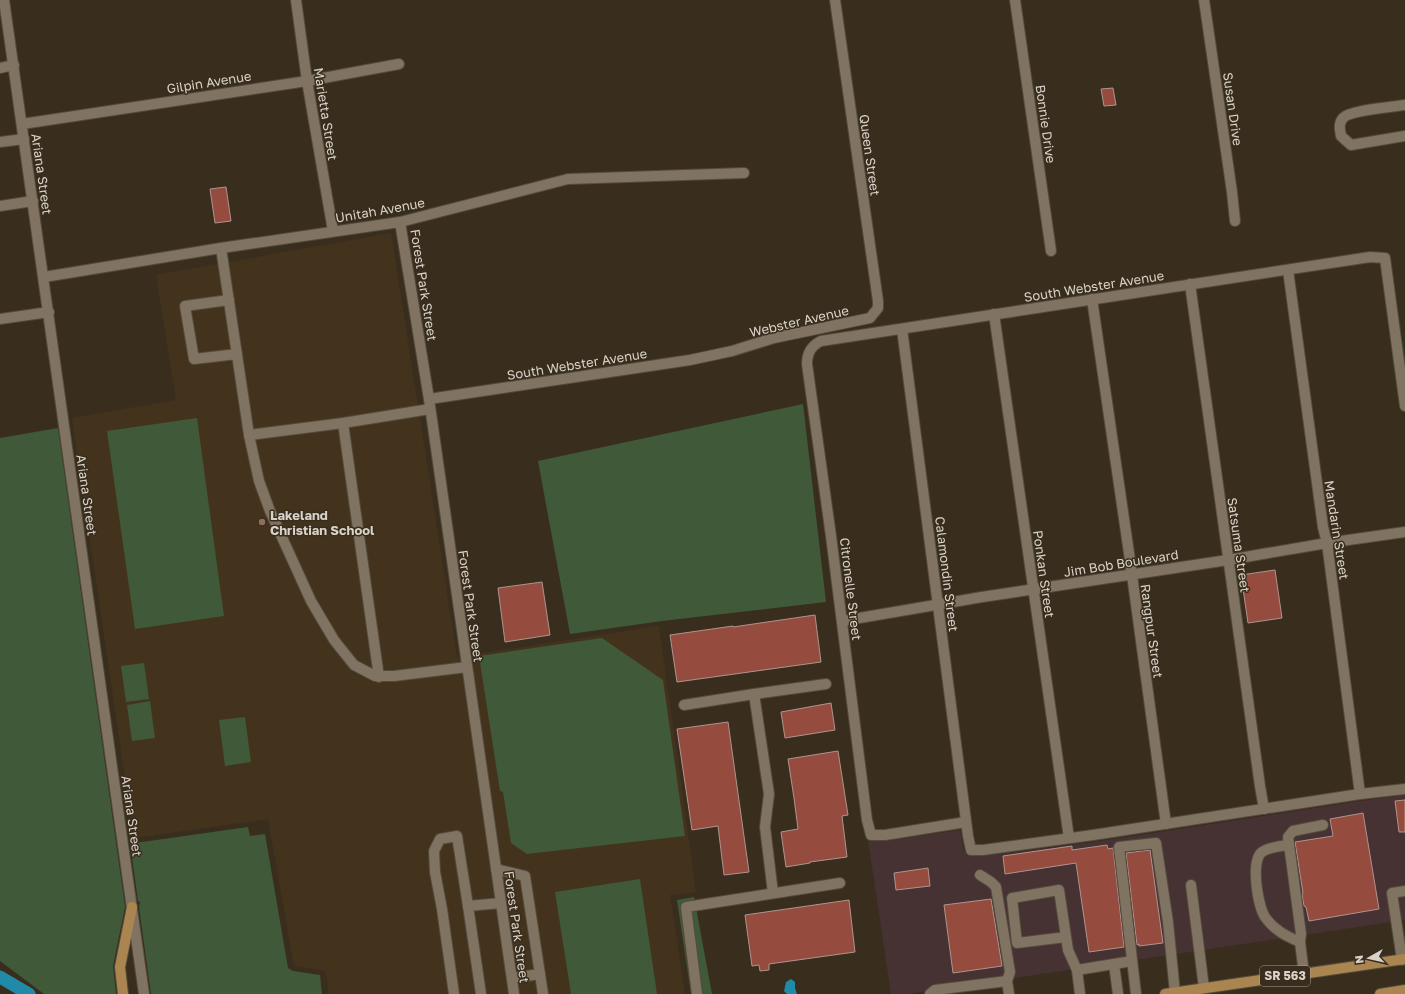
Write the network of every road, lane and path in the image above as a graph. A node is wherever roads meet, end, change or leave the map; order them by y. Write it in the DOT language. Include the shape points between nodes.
graph roads {
  1 [pos="4,0"];
  2 [pos="296,0"];
  3 [pos="835,0"];
  4 [pos="1015,0"];
  5 [pos="1204,0"];
  6 [pos="399,64"];
  7 [pos="14,65"];
  8 [pos="0,68"];
  9 [pos="307,81"];
  10 [pos="1405,105"];
  11 [pos="22,124"];
  12 [pos="1405,136"];
  13 [pos="24,138"];
  14 [pos="0,142"];
  15 [pos="744,173"];
  16 [pos="33,201"];
  17 [pos="0,206"];
  18 [pos="400,222"];
  19 [pos="1235,222"];
  20 [pos="333,231"];
  21 [pos="221,248"];
  22 [pos="1051,251"];
  23 [pos="1288,270"];
  24 [pos="44,277"];
  25 [pos="1190,284"];
  26 [pos="1092,299"];
  27 [pos="229,300"];
  28 [pos="49,312"];
  29 [pos="874,314"];
  30 [pos="994,314"];
  31 [pos="0,319"];
  32 [pos="902,329"];
  33 [pos="810,349"];
  34 [pos="728,352"];
  35 [pos="237,354"];
  36 [pos="430,404"];
  37 [pos="1405,406"];
  38 [pos="343,423"];
  39 [pos="249,436"];
  40 [pos="1405,532"];
  41 [pos="1327,543"];
  42 [pos="1228,560"];
  43 [pos="1132,575"];
  44 [pos="1034,590"];
  45 [pos="938,604"];
  46 [pos="842,621"];
  47 [pos="467,667"];
  48 [pos="379,676"];
  49 [pos="826,684"];
  50 [pos="754,694"];
  51 [pos="684,705"];
  52 [pos="1405,789"];
  53 [pos="1360,794"];
  54 [pos="1264,809"];
  55 [pos="966,822"];
  56 [pos="1166,824"];
  57 [pos="1323,825"];
  58 [pos="1069,838"];
  59 [pos="1288,845"];
  60 [pos="496,869"];
  61 [pos="980,875"];
  62 [pos="840,883"];
  63 [pos="1190,885"];
  64 [pos="1405,891"];
  65 [pos="773,893"];
  66 [pos="501,903"];
  67 [pos="468,906"];
  68 [pos="132,907"];
  69 [pos="1066,937"];
  70 [pos="1300,942"];
  71 [pos="1403,960"];
  72 [pos="1132,961"];
  73 [pos="1114,964"];
  74 [pos="1077,970"];
  75 [pos="540,974"];
  76 [pos="1304,974"];
  77 [pos="512,978"];
  78 [pos="1007,980"];
  79 [pos="1204,988"];
  80 [pos="1405,990"];
  81 [pos="1170,993"];
  82 [pos="123,994"];
  83 [pos="144,994"];
  84 [pos="454,994"];
  85 [pos="481,994"];
  86 [pos="514,994"];
  87 [pos="543,994"];
  88 [pos="697,994"];
  89 [pos="930,994"];
  90 [pos="1009,994"];
  91 [pos="1080,994"];
  92 [pos="1118,994"];
  93 [pos="1136,994"];
  94 [pos="1380,994"];
  1 -- 7 [label="street, Ariana Street"];
  2 -- 9 [label="street, Marietta Street"];
  3 -- 29 [label="street, Queen Street" via="878,302"];
  4 -- 22 [label="street, Bonnie Drive"];
  5 -- 19 [label="street, Susan Drive"];
  6 -- 9 [label="street, Gilpin Avenue"];
  7 -- 8 [label="street"];
  7 -- 11 [label="street, Ariana Street"];
  9 -- 11 [label="street, Gilpin Avenue"];
  9 -- 20 [label="street, Marietta Street"];
  10 -- 12 [label="street" via="1351,113 1343,118 1340,125 1342,136 1351,145"];
  11 -- 13 [label="street, Ariana Street"];
  13 -- 14 [label="street"];
  13 -- 16 [label="street, Ariana Street"];
  15 -- 18 [label="street, Unitah Avenue" via="568,179"];
  16 -- 17 [label="street"];
  16 -- 24 [label="street, Ariana Street"];
  18 -- 20 [label="street, Unitah Avenue"];
  18 -- 36 [label="street, Forest Park Street"];
  20 -- 21 [label="street, Unitah Avenue"];
  21 -- 24 [label="street, Unitah Avenue"];
  21 -- 27 [label="street"];
  23 -- 25 [label="street, South Webster Avenue"];
  23 -- 37 [label="street, South Webster Avenue" via="1370,257 1385,258"];
  23 -- 41 [label="street, Mandarin Street"];
  24 -- 28 [label="street, Ariana Street"];
  25 -- 26 [label="street, South Webster Avenue"];
  25 -- 42 [label="street, Satsuma Street"];
  26 -- 30 [label="street, South Webster Avenue"];
  26 -- 43 [label="street, Rangpur Street"];
  27 -- 35 [label="street"];
  27 -- 35 [label="street" via="185,306 194,359"];
  28 -- 31 [label="street"];
  28 -- 68 [label="street, Ariana Street"];
  29 -- 34 [label="street, Webster Avenue" via="865,320 774,338"];
  30 -- 32 [label="street, South Webster Avenue"];
  30 -- 44 [label="street, Ponkan Street"];
  32 -- 33 [label="street, South Webster Avenue" via="821,341"];
  32 -- 45 [label="street, Calamondin Street"];
  33 -- 46 [label="street, Citronelle Street" via="807,364"];
  34 -- 36 [label="street, South Webster Avenue"];
  35 -- 39 [label="street"];
  36 -- 38 [label="street, South Webster Avenue"];
  36 -- 47 [label="street, Forest Park Street"];
  38 -- 39 [label="street, South Webster Avenue"];
  38 -- 48 [label="street"];
  39 -- 48 [label="street" via="259,481 270,511 311,601 334,640 354,665"];
  40 -- 41 [label="street, Jim Bob Boulevard"];
  41 -- 42 [label="street, Jim Bob Boulevard"];
  41 -- 53 [label="street, Mandarin Street"];
  42 -- 43 [label="street, Jim Bob Boulevard"];
  42 -- 54 [label="street, Satsuma Street"];
  43 -- 44 [label="street, Jim Bob Boulevard"];
  43 -- 56 [label="street, Rangpur Street"];
  44 -- 45 [label="street, Jim Bob Boulevard"];
  44 -- 58 [label="street, Ponkan Street"];
  45 -- 46 [label="street, Jim Bob Boulevard"];
  45 -- 55 [label="street, Calamondin Street"];
  46 -- 55 [label="street, Citronelle Street" via="871,835"];
  47 -- 48 [label="street"];
  47 -- 60 [label="street, Forest Park Street"];
  49 -- 50 [label="street"];
  50 -- 51 [label="street"];
  50 -- 65 [label="street" via="769,794 764,827"];
  52 -- 53 [label="street"];
  53 -- 54 [label="street"];
  54 -- 56 [label="street"];
  55 -- 58 [label="street, Calamondin Street" via="971,850"];
  56 -- 58 [label="street"];
  57 -- 59 [label="street" via="1293,831 1288,837"];
  59 -- 70 [label="street"];
  59 -- 70 [label="street" via="1262,852 1256,865 1257,880 1260,903 1265,916 1283,934"];
  60 -- 66 [label="street, Forest Park Street"];
  60 -- 75 [label="street" via="525,876"];
  61 -- 78 [label="street" via="996,887 1010,972"];
  62 -- 65 [label="street"];
  63 -- 79 [label="street"];
  64 -- 71 [label="street" via="1392,893"];
  65 -- 88 [label="street" via="686,906"];
  66 -- 67 [label="street"];
  66 -- 77 [label="street, Forest Park Street"];
  67 -- 84 [label="street" via="457,836 440,839 434,851 435,872"];
  67 -- 85 [label="street"];
  68 -- 82 [label="main road" via="120,967"];
  68 -- 83 [label="street, Ariana Street"];
  69 -- 69 [label="street" via="1059,890 1012,898 1017,943"];
  69 -- 74 [label="street" via="1068,950"];
  70 -- 76 [label="street"];
  71 -- 76 [label="main road, SR 563"];
  72 -- 73 [label="street"];
  72 -- 81 [label="street" via="1119,847 1156,843 1168,922"];
  72 -- 93 [label="street"];
  73 -- 74 [label="street"];
  73 -- 92 [label="street"];
  74 -- 91 [label="street"];
  75 -- 77 [label="street"];
  75 -- 87 [label="street"];
  76 -- 79 [label="main road, SR 563"];
  77 -- 86 [label="street, Forest Park Street"];
  78 -- 89 [label="street" via="935,990"];
  78 -- 90 [label="street"];
  79 -- 81 [label="main road, SR 563"];
  80 -- 94 [label="main road"];
}
